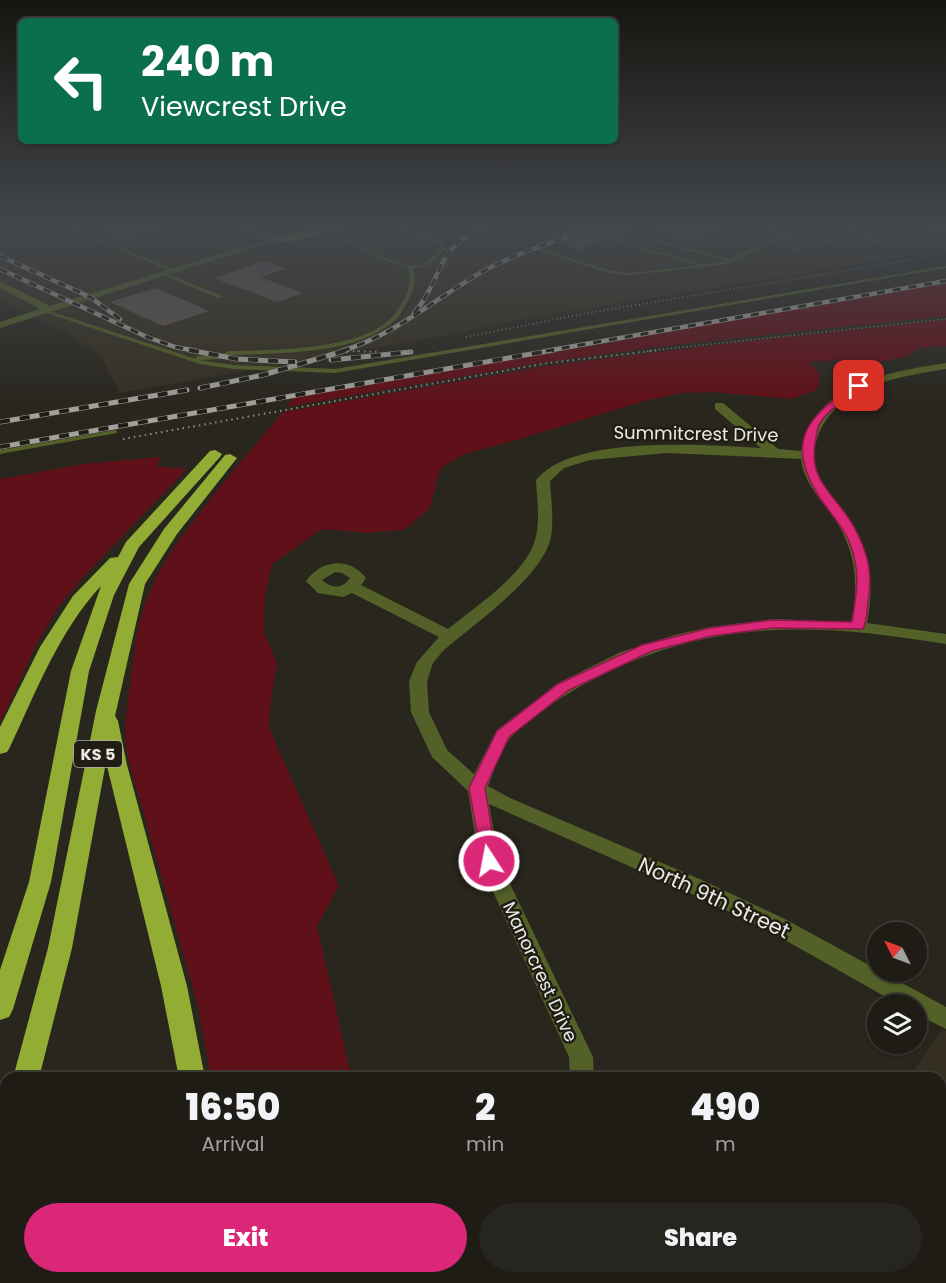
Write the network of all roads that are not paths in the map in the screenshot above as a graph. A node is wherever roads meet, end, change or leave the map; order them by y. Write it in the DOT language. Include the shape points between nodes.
graph roads {
  1 [pos="3,286"];
  2 [pos="126,286"];
  3 [pos="198,286"];
  4 [pos="412,286"];
  5 [pos="836,286"];
  6 [pos="220,297"];
  7 [pos="47,311"];
  8 [pos="0,325"];
  9 [pos="183,358"];
  10 [pos="946,366"];
  11 [pos="719,406"];
  12 [pos="115,432"];
  13 [pos="0,452"];
  14 [pos="775,453"];
  15 [pos="806,455"];
  16 [pos="132,545"];
  17 [pos="352,587"];
  18 [pos="858,626"];
  19 [pos="449,636"];
  20 [pos="946,639"];
  21 [pos="106,711"];
  22 [pos="0,747"];
  23 [pos="477,788"];
  24 [pos="0,1009"];
  25 [pos="946,1019"];
  26 [pos="28,1072"];
  27 [pos="191,1072"];
  28 [pos="582,1072"];
  1 -- 7 [label="street"];
  2 -- 7 [label="street"];
  3 -- 6 [label="lane"];
  4 -- 9 [label="lane" via="397,317 362,338 337,346"];
  5 -- 9 [label="lane" via="344,370 233,367"];
  7 -- 8 [label="street"];
  7 -- 9 [label="lane"];
  10 -- 15 [label="street" via="897,374 859,386 831,405 814,423"];
  11 -- 14 [label="street"];
  12 -- 13 [label="lane"];
  14 -- 15 [label="street, Summitcrest Drive"];
  14 -- 19 [label="street, Summitcrest Drive" via="618,451 590,455 553,468 543,480 545,525 531,564"];
  15 -- 18 [label="street" via="824,495 847,525 863,567 865,579"];
  16 -- 21 [label="highway, KS 5" via="222,456 137,584"];
  16 -- 22 [label="highway" via="79,600 49,646"];
  16 -- 24 [label="highway, KS 5" via="105,595 80,671 40,882"];
  17 -- 19 [label="street"];
  18 -- 20 [label="street"];
  18 -- 23 [label="street" via="742,627 681,638 627,656 564,687 503,734"];
  19 -- 23 [label="street, Summitcrest Drive" via="425,662 418,681 420,712 439,753"];
  21 -- 26 [label="highway, KS 5" via="60,948"];
  21 -- 27 [label="highway" via="174,986"];
  23 -- 25 [label="street, North 9th Street" via="777,925"];
  23 -- 28 [label="street, Manorcrest Drive" via="489,861 581,1057"];
}
